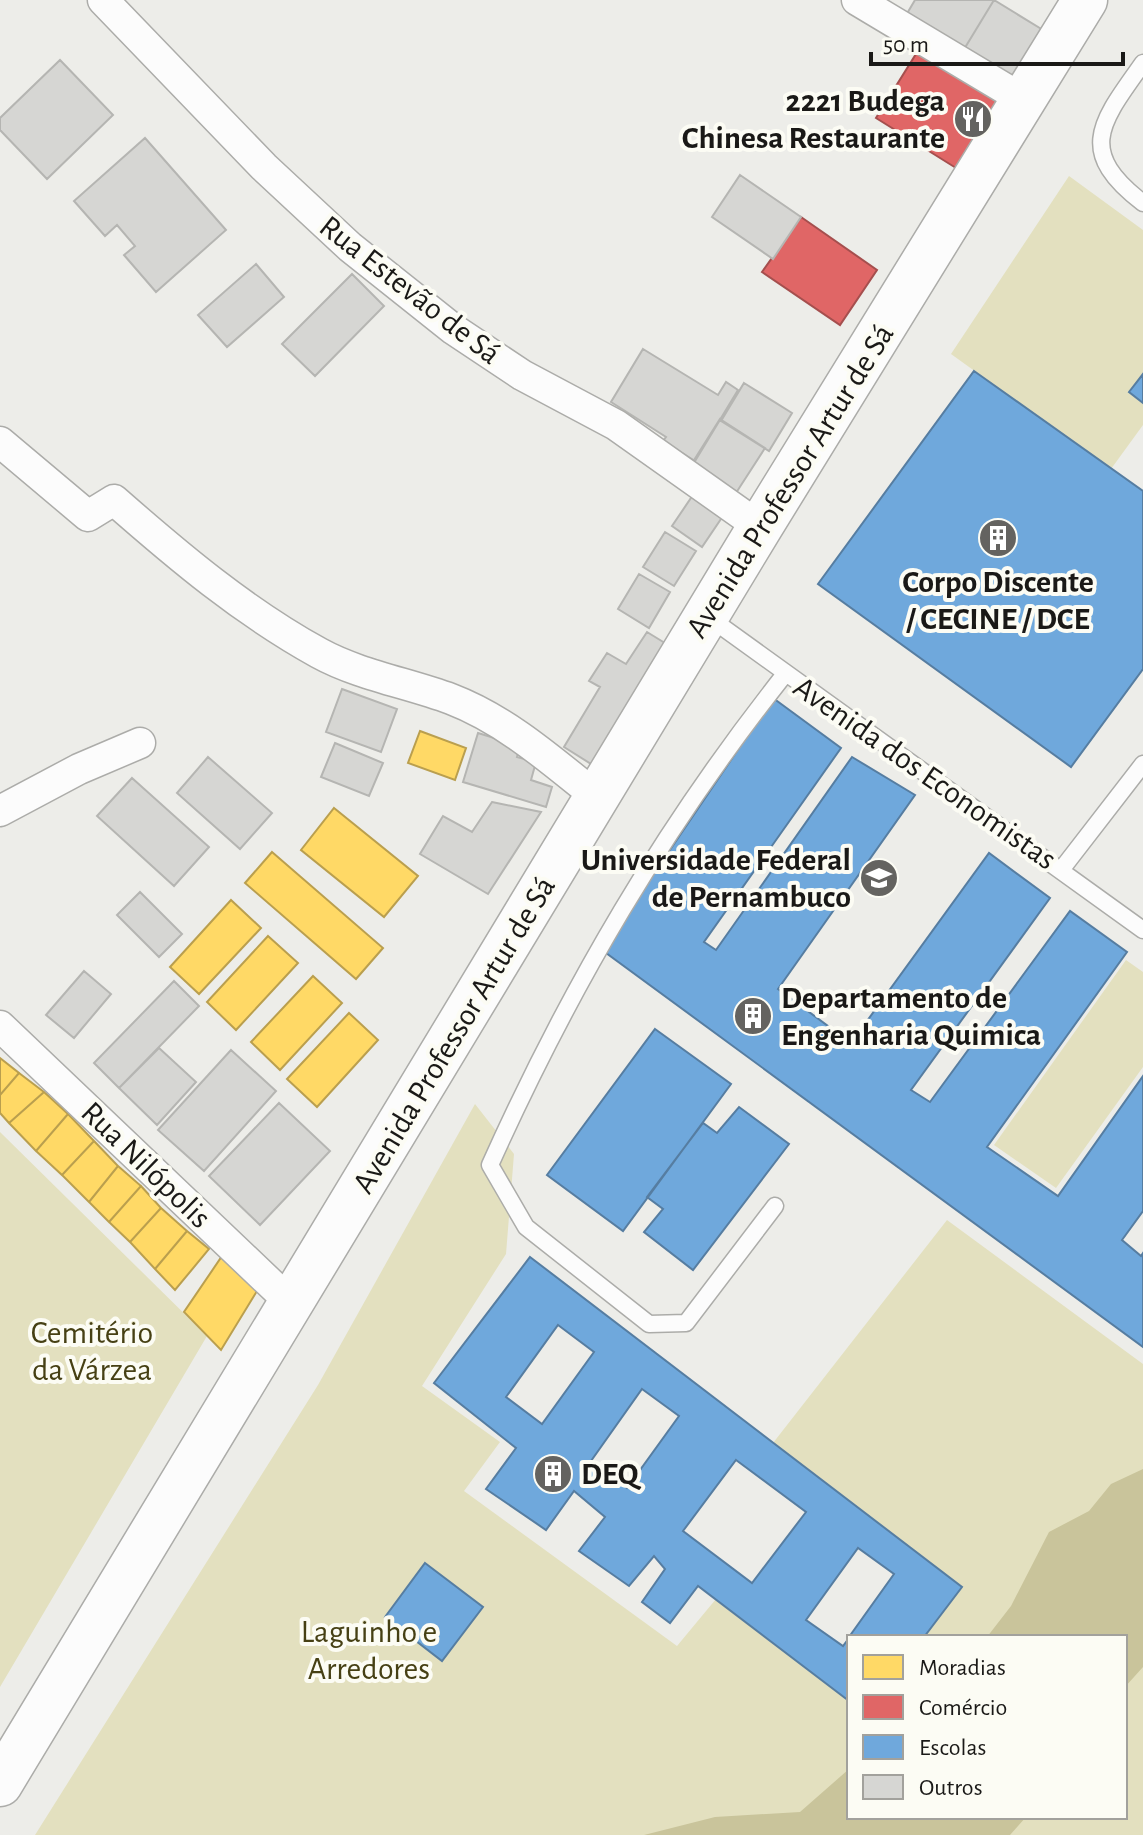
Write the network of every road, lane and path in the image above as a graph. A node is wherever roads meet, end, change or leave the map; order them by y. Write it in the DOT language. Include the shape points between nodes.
graph roads {
  1 [pos="103,0"];
  2 [pos="857,0"];
  3 [pos="1085,0"];
  4 [pos="1143,63"];
  5 [pos="1024,100"];
  6 [pos="1143,203"];
  7 [pos="0,442"];
  8 [pos="760,527"];
  9 [pos="707,616"];
  10 [pos="785,674"];
  11 [pos="140,743"];
  12 [pos="1143,764"];
  13 [pos="597,797"];
  14 [pos="0,811"];
  15 [pos="1061,870"];
  16 [pos="1143,930"];
  17 [pos="0,1026"];
  18 [pos="775,1206"];
  19 [pos="292,1304"];
  20 [pos="0,1784"];
  1 -- 8 [label="street, Rua Estevão de Sá" via="274,177 350,247 453,329 522,375 616,425"];
  2 -- 5 [label="street"];
  3 -- 5 [label="street, Avenida Professor Artur de Sá"];
  4 -- 6 [label="lane" via="1104,124 1100,148 1113,178"];
  5 -- 8 [label="street, Avenida Professor Artur de Sá"];
  7 -- 13 [label="street" via="88,516 114,500 256,617 323,655 453,700 491,719"];
  8 -- 9 [label="street, Avenida Professor Artur de Sá"];
  9 -- 10 [label="lane, Avenida dos Economistas"];
  9 -- 13 [label="street, Avenida Professor Artur de Sá"];
  10 -- 15 [label="lane, Avenida dos Economistas"];
  10 -- 18 [label="lane" via="716,761 639,880 584,974 490,1165 526,1227 649,1324 686,1323"];
  11 -- 14 [label="street"];
  12 -- 15 [label="lane"];
  13 -- 19 [label="street, Avenida Professor Artur de Sá"];
  15 -- 16 [label="lane, Avenida dos Economistas"];
  17 -- 19 [label="street, Rua Nilópolis"];
  19 -- 20 [label="street, Avenida Professor Artur de Sá"];
}
